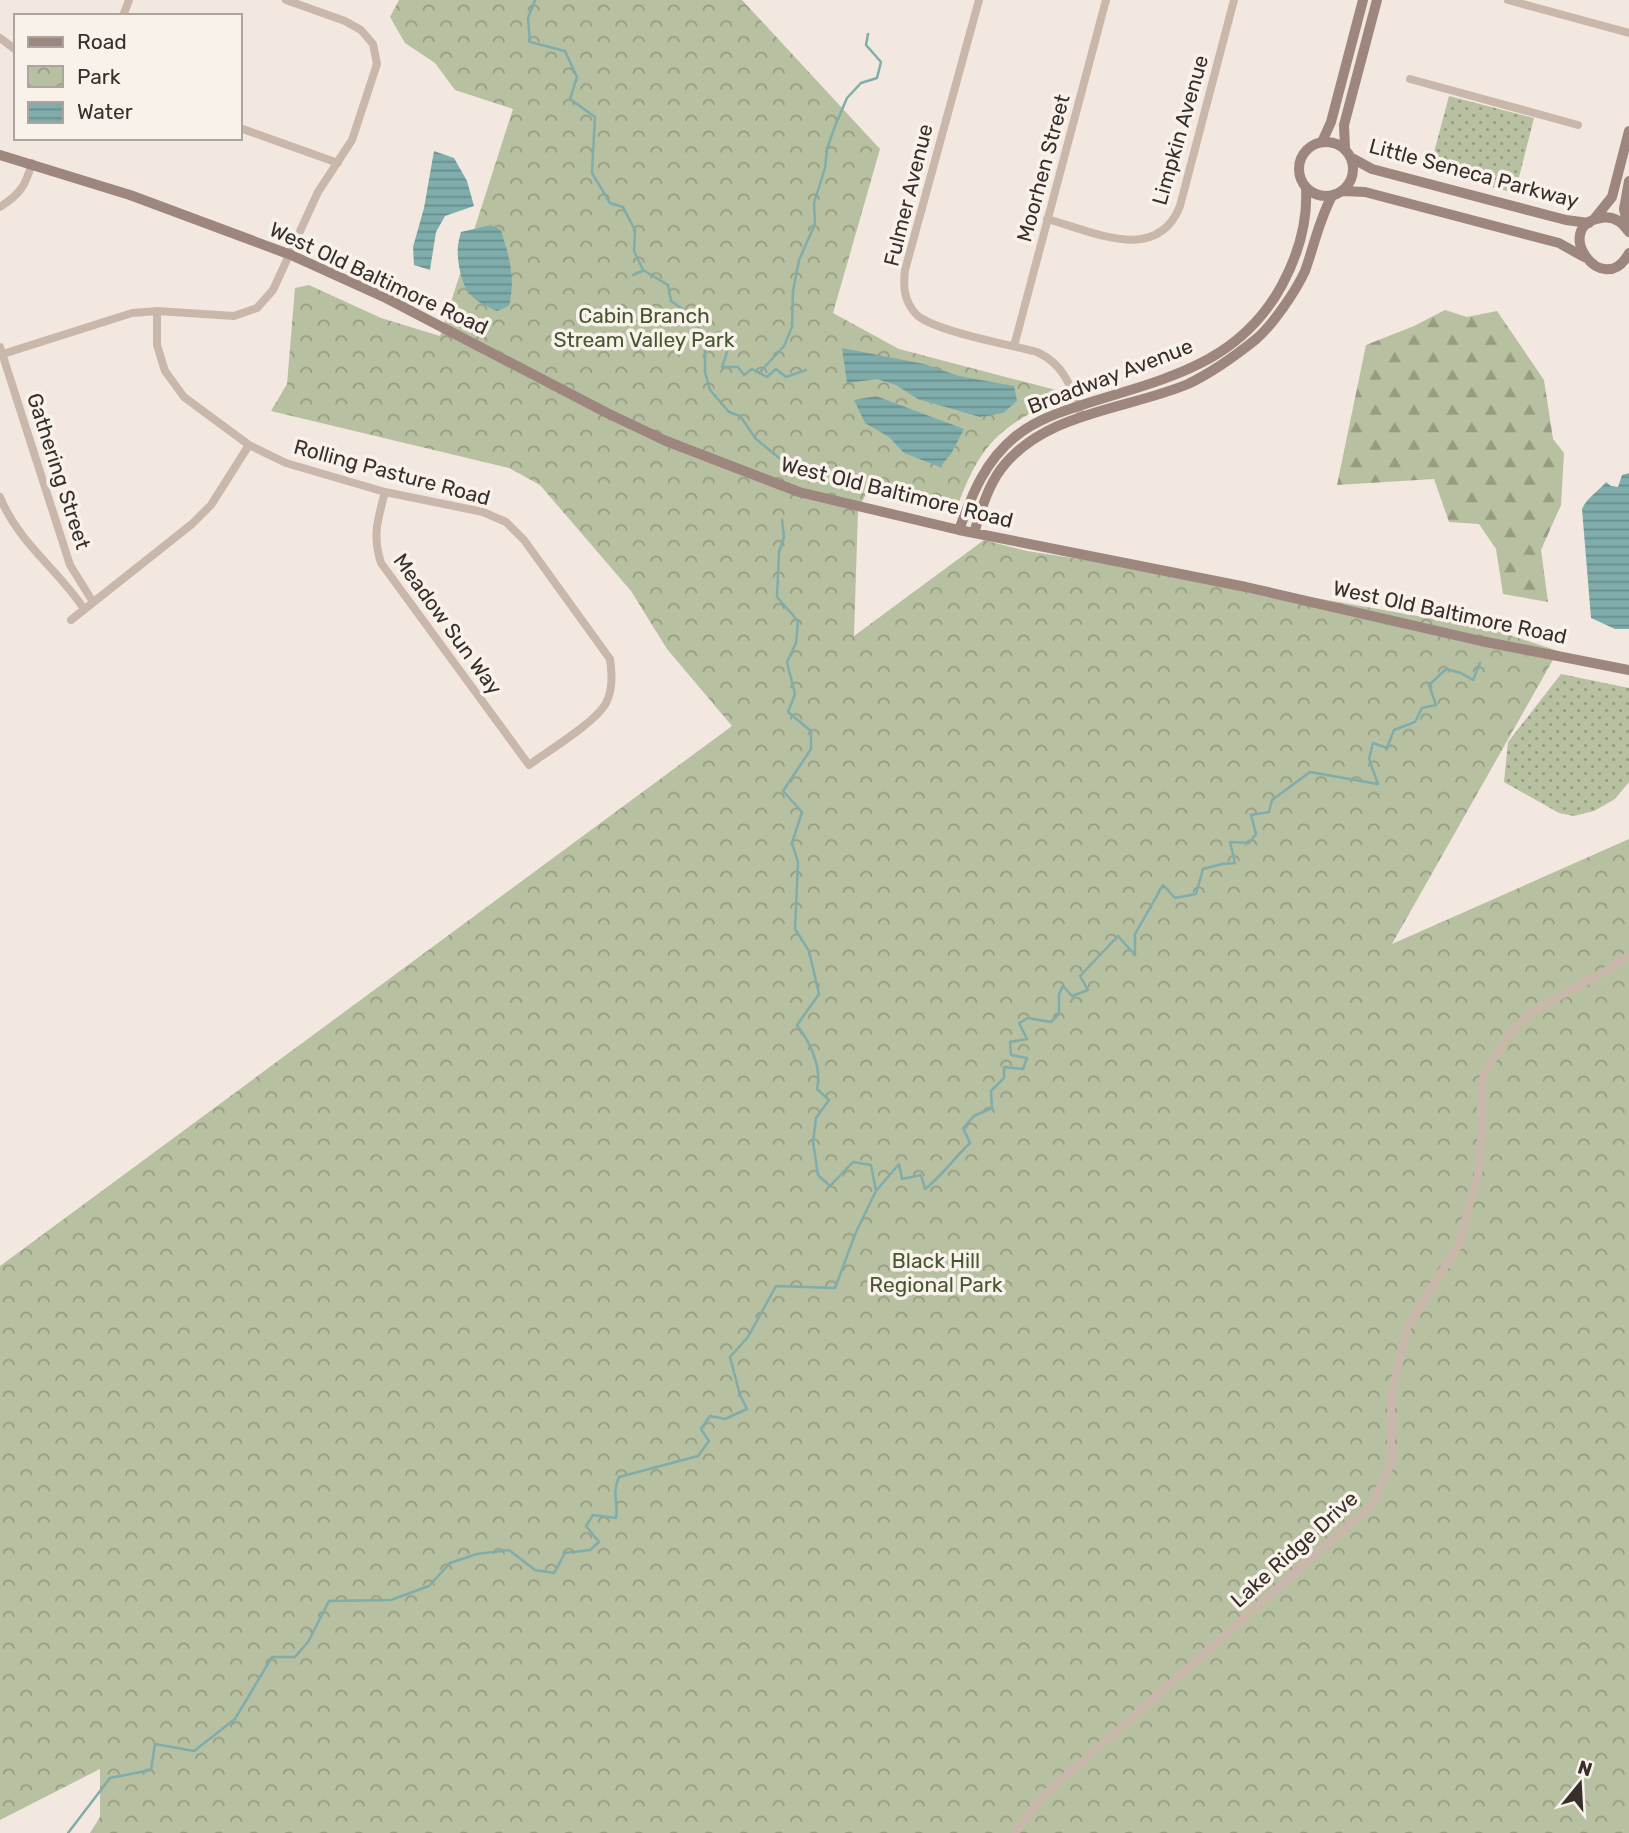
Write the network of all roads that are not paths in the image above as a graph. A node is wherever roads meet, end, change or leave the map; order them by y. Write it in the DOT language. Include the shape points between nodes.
graph roads {
  1 [pos="286,0"];
  2 [pos="979,0"];
  3 [pos="1105,0"];
  4 [pos="1234,0"];
  5 [pos="1363,0"];
  6 [pos="1377,0"];
  7 [pos="1508,0"];
  8 [pos="1629,33"];
  9 [pos="1409,79"];
  10 [pos="1578,125"];
  11 [pos="242,129"];
  12 [pos="1629,131"];
  13 [pos="1322,142"];
  14 [pos="1348,153"];
  15 [pos="0,155"];
  16 [pos="32,163"];
  17 [pos="338,163"];
  18 [pos="1629,181"];
  19 [pos="1306,188"];
  20 [pos="1338,193"];
  21 [pos="0,207"];
  22 [pos="1047,219"];
  23 [pos="1591,222"];
  24 [pos="1629,231"];
  25 [pos="1629,254"];
  26 [pos="291,255"];
  27 [pos="1584,257"];
  28 [pos="1625,263"];
  29 [pos="157,312"];
  30 [pos="1014,346"];
  31 [pos="1,352"];
  32 [pos="1080,412"];
  33 [pos="249,445"];
  34 [pos="385,492"];
  35 [pos="0,498"];
  36 [pos="959,530"];
  37 [pos="974,533"];
  38 [pos="93,602"];
  39 [pos="84,609"];
  40 [pos="71,620"];
  41 [pos="1629,670"];
  42 [pos="529,765"];
  43 [pos="1629,955"];
  44 [pos="1014,1833"];
  1 -- 17 [label="street" via="354,25 373,44 375,75 352,140"];
  2 -- 30 [label="street, Fulmer Avenue" via="903,285 919,316 938,326"];
  3 -- 22 [label="street, Moorhen Street"];
  4 -- 22 [label="street, Limpkin Avenue" via="1180,206 1171,223 1156,236 1132,241"];
  5 -- 13 [label="street"];
  6 -- 14 [label="street" via="1344,125"];
  7 -- 8 [label="street"];
  9 -- 10 [label="street"];
  11 -- 17 [label="street"];
  12 -- 23 [label="street" via="1612,197"];
  13 -- 14 [label="street"];
  13 -- 19 [label="street" via="1307,149 1298,166"];
  14 -- 20 [label="street" via="1351,180"];
  14 -- 23 [label="street, Little Seneca Parkway" via="1372,169 1566,220"];
  15 -- 16 [label="street, West Old Baltimore Road"];
  16 -- 21 [label="street" via="27,183"];
  16 -- 26 [label="street, West Old Baltimore Road"];
  17 -- 26 [label="street" via="318,192"];
  18 -- 24 [label="street" via="1623,209"];
  19 -- 20 [label="street" via="1314,194"];
  19 -- 32 [label="street, Broadway Avenue" via="1307,212 1290,269 1254,324 1229,347 1188,371"];
  20 -- 27 [label="street" via="1373,194 1559,243"];
  20 -- 32 [label="street, Broadway Avenue" via="1322,217 1304,273 1257,338 1188,383"];
  22 -- 30 [label="street, Moorhen Street"];
  23 -- 24 [label="street, Little Seneca Parkway" via="1609,217"];
  23 -- 27 [label="street" via="1581,236"];
  25 -- 28 [label="street"];
  26 -- 29 [label="street" via="274,290 257,308 234,316"];
  26 -- 36 [label="street, West Old Baltimore Road" via="386,298 666,441 799,492"];
  27 -- 28 [label="street" via="1601,268"];
  29 -- 31 [label="street" via="132,313"];
  29 -- 33 [label="street, Rolling Pasture Road" via="157,345 165,371 184,397"];
  30 -- 32 [label="street, Fulmer Avenue" via="1037,352 1058,365"];
  31 -- 38 [label="street, Gathering Street" via="70,565"];
  32 -- 36 [label="street, Broadway Avenue" via="1031,426 1000,451 974,489"];
  32 -- 37 [label="street, Broadway Avenue" via="1010,459 989,489"];
  33 -- 34 [label="street, Rolling Pasture Road" via="286,463"];
  33 -- 38 [label="street" via="211,505"];
  34 -- 42 [label="street, Meadow Sun Way" via="375,530 381,563"];
  34 -- 42 [label="street, Rolling Pasture Road" via="483,512 506,522 610,659 611,689 597,716"];
  35 -- 39 [label="street, Gathering Street" via="34,552"];
  36 -- 37 [label="street, West Old Baltimore Road"];
  37 -- 41 [label="street, West Old Baltimore Road"];
  38 -- 39 [label="street"];
  39 -- 40 [label="street"];
  43 -- 44 [label="street, Lake Ridge Drive" via="1531,1012 1510,1032 1485,1072 1478,1175 1458,1246 1408,1325 1391,1396 1391,1463 1373,1504 1043,1796"];
}
